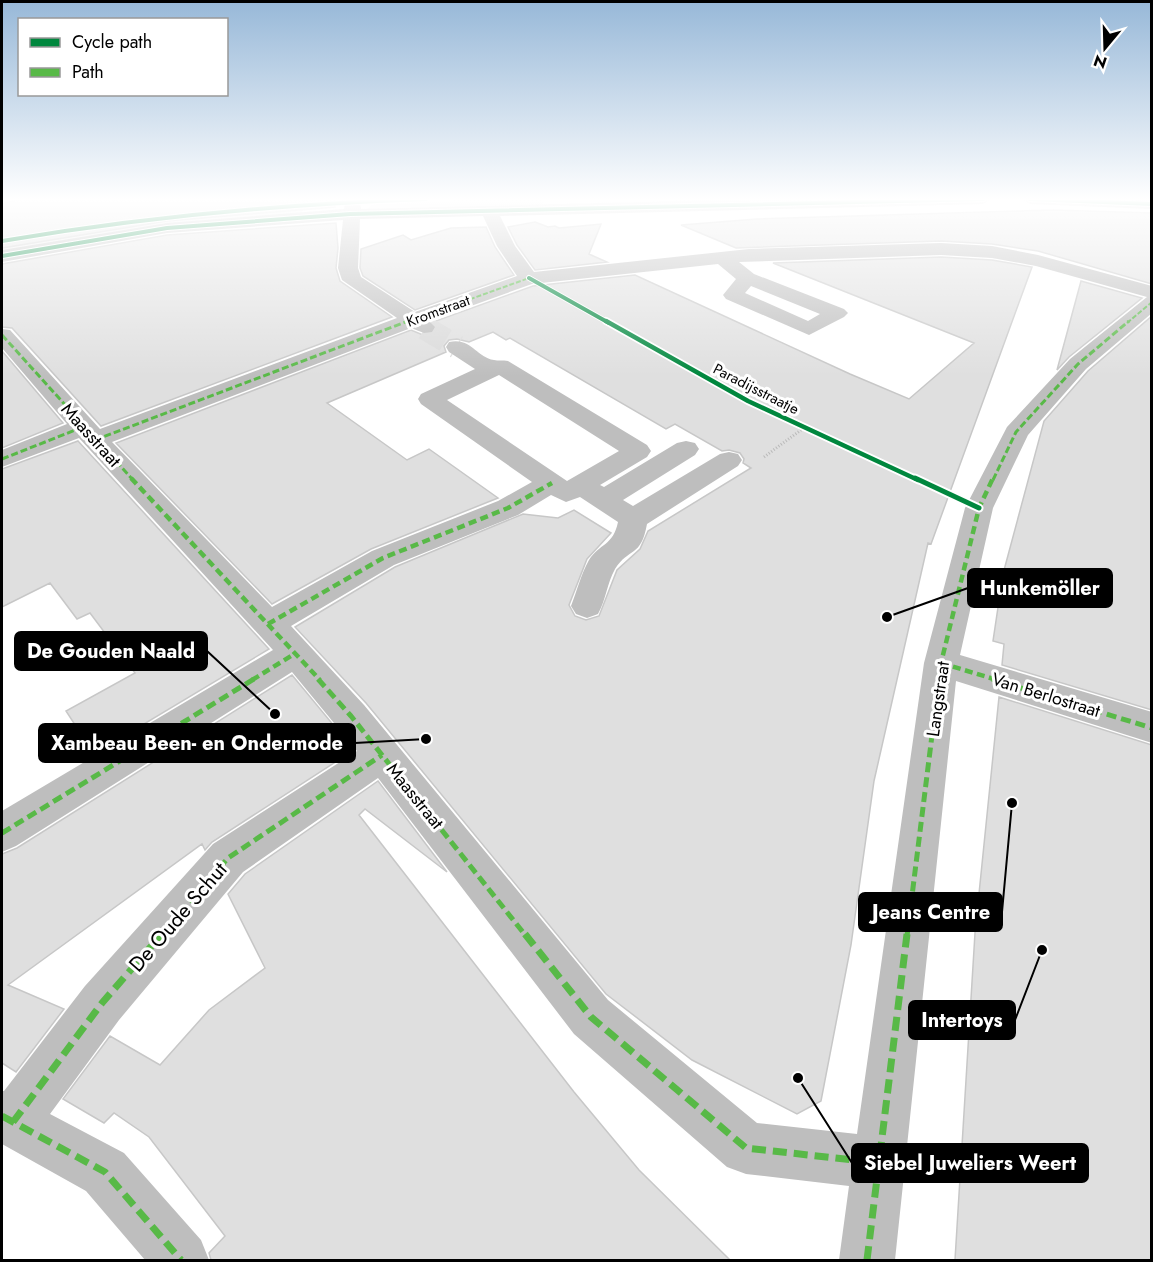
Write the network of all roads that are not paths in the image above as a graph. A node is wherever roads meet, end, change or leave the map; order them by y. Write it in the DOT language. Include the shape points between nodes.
graph roads {
  1 [pos="349,258"];
  2 [pos="513,258"];
  3 [pos="723,258"];
  4 [pos="1022,258"];
  5 [pos="529,278"];
  6 [pos="747,278"];
  7 [pos="1152,292"];
  8 [pos="1152,302"];
  9 [pos="418,324"];
  10 [pos="2,335"];
  11 [pos="458,347"];
  12 [pos="493,370"];
  13 [pos="89,433"];
  14 [pos="686,448"];
  15 [pos="2,459"];
  16 [pos="729,460"];
  17 [pos="566,484"];
  18 [pos="603,500"];
  19 [pos="633,519"];
  20 [pos="587,606"];
  21 [pos="268,624"];
  22 [pos="296,653"];
  23 [pos="941,663"];
  24 [pos="1152,728"];
  25 [pos="382,755"];
  26 [pos="2,833"];
  27 [pos="7,1119"];
  28 [pos="880,1163"];
  29 [pos="181,1260"];
  30 [pos="867,1260"];
  1 -- 9 [label="street" via="352,280"];
  2 -- 5 [label="street"];
  3 -- 5 [label="street, Kromstraat"];
  3 -- 6 [label="street"];
  4 -- 7 [label="street, Kromstraat"];
  5 -- 9 [label="street, Kromstraat"];
  8 -- 23 [label="street, Langstraat" via="1078,364 1016,432 979,508"];
  9 -- 13 [label="street, Kromstraat"];
  10 -- 13 [label="street, Maasstraat"];
  11 -- 12 [label="street"];
  12 -- 17 [label="street" via="430,399"];
  12 -- 17 [label="street" via="500,366 638,451"];
  13 -- 15 [label="street, Kromstraat"];
  13 -- 21 [label="street, Maasstraat"];
  14 -- 18 [label="street"];
  16 -- 19 [label="street"];
  17 -- 18 [label="street"];
  17 -- 21 [label="street" via="382,558"];
  18 -- 19 [label="street"];
  19 -- 20 [label="street" via="629,540 602,564"];
  21 -- 22 [label="street, Maasstraat"];
  22 -- 25 [label="street, Maasstraat"];
  22 -- 26 [label="street"];
  23 -- 24 [label="street, Van Berlostraat"];
  23 -- 28 [label="street, Langstraat"];
  25 -- 27 [label="street, De Oude Schut" via="228,858"];
  25 -- 28 [label="street, Maasstraat" via="591,1017 746,1148"];
  27 -- 29 [label="street" via="105,1172"];
  28 -- 30 [label="street, Langstraat"];
}
